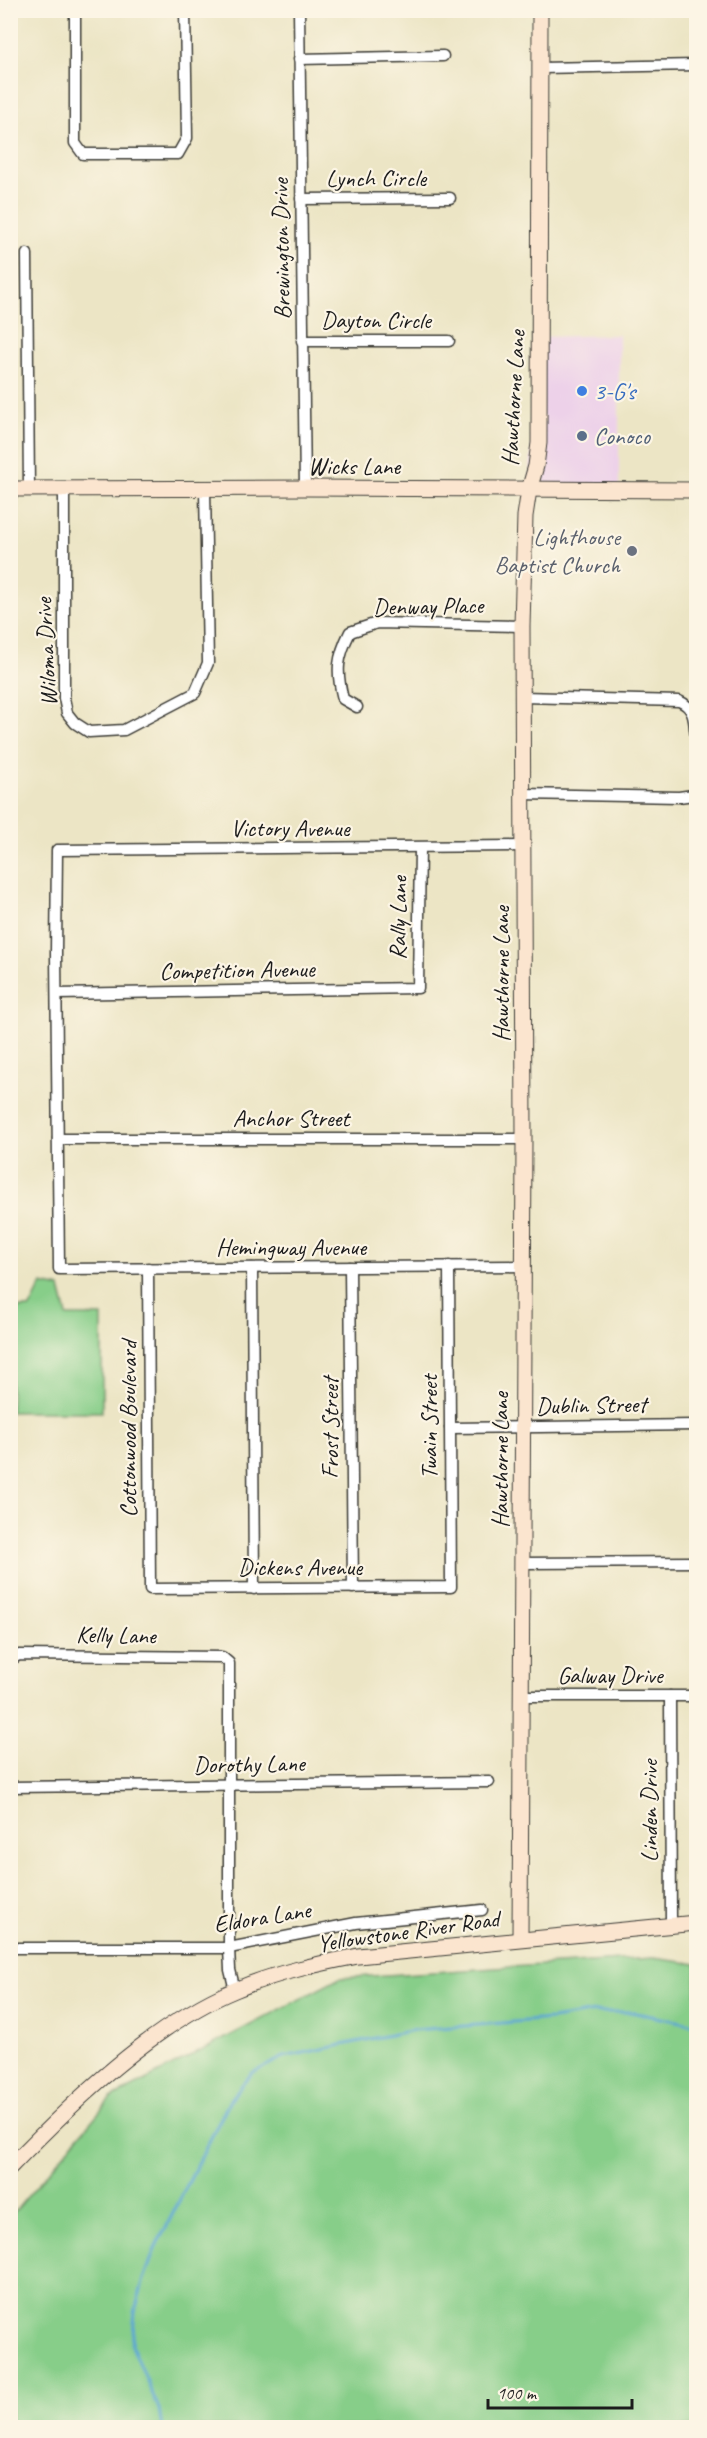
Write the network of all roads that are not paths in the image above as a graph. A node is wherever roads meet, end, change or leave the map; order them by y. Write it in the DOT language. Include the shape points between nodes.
graph roads {
  1 [pos="75,10"];
  2 [pos="185,10"];
  3 [pos="299,10"];
  4 [pos="540,10"];
  5 [pos="443,56"];
  6 [pos="300,59"];
  7 [pos="696,65"];
  8 [pos="541,68"];
  9 [pos="450,198"];
  10 [pos="301,199"];
  11 [pos="27,254"];
  12 [pos="303,341"];
  13 [pos="449,341"];
  14 [pos="304,488"];
  15 [pos="10,489"];
  16 [pos="205,489"];
  17 [pos="29,490"];
  18 [pos="64,490"];
  19 [pos="529,490"];
  20 [pos="696,490"];
  21 [pos="522,626"];
  22 [pos="522,697"];
  23 [pos="357,707"];
  24 [pos="696,739"];
  25 [pos="696,792"];
  26 [pos="522,794"];
  27 [pos="522,846"];
  28 [pos="420,848"];
  29 [pos="418,988"];
  30 [pos="57,994"];
  31 [pos="58,1139"];
  32 [pos="524,1139"];
  33 [pos="449,1266"];
  34 [pos="524,1266"];
  35 [pos="350,1267"];
  36 [pos="148,1268"];
  37 [pos="252,1268"];
  38 [pos="696,1425"];
  39 [pos="522,1427"];
  40 [pos="450,1428"];
  41 [pos="696,1562"];
  42 [pos="523,1563"];
  43 [pos="452,1587"];
  44 [pos="352,1588"];
  45 [pos="254,1589"];
  46 [pos="150,1590"];
  47 [pos="10,1660"];
  48 [pos="523,1696"];
  49 [pos="670,1696"];
  50 [pos="696,1696"];
  51 [pos="489,1782"];
  52 [pos="230,1785"];
  53 [pos="10,1787"];
  54 [pos="482,1910"];
  55 [pos="696,1923"];
  56 [pos="671,1926"];
  57 [pos="520,1939"];
  58 [pos="10,1948"];
  59 [pos="229,1948"];
  60 [pos="235,1990"];
  61 [pos="10,2167"];
  1 -- 2 [label="street" via="75,143 83,154 178,154 187,138"];
  3 -- 6 [label="street, Brewington Drive"];
  4 -- 8 [label="street, Hawthorne Lane"];
  5 -- 6 [label="street"];
  6 -- 10 [label="street, Brewington Drive"];
  7 -- 8 [label="street"];
  8 -- 19 [label="street, Hawthorne Lane" via="538,443"];
  9 -- 10 [label="street, Lynch Circle"];
  10 -- 12 [label="street, Brewington Drive"];
  11 -- 17 [label="street"];
  12 -- 13 [label="street, Dayton Circle"];
  12 -- 14 [label="street, Brewington Drive"];
  14 -- 16 [label="street, Wicks Lane"];
  14 -- 19 [label="street, Wicks Lane"];
  15 -- 17 [label="street, Wicks Lane"];
  16 -- 18 [label="street, Wicks Lane"];
  16 -- 18 [label="street, Wiloma Drive" via="208,663 195,693 124,730 89,732 75,723 64,698"];
  17 -- 18 [label="street, Wicks Lane"];
  19 -- 20 [label="street, Wicks Lane"];
  19 -- 21 [label="street, Hawthorne Lane"];
  21 -- 22 [label="street, Hawthorne Lane"];
  21 -- 23 [label="street, Denway Place" via="377,623 350,632 340,652 337,677 343,699"];
  22 -- 24 [label="street" via="679,701 688,704 693,712"];
  22 -- 26 [label="street, Hawthorne Lane"];
  25 -- 26 [label="street" via="679,797"];
  26 -- 27 [label="street, Hawthorne Lane"];
  27 -- 28 [label="street, Victory Avenue"];
  27 -- 32 [label="street, Hawthorne Lane"];
  28 -- 29 [label="street, Rally Lane"];
  28 -- 30 [label="street, Victory Avenue" via="57,850"];
  29 -- 30 [label="street, Competition Avenue"];
  30 -- 31 [label="street"];
  31 -- 32 [label="street, Anchor Street"];
  31 -- 36 [label="street, Hemingway Avenue" via="59,1269"];
  32 -- 34 [label="street, Hawthorne Lane"];
  33 -- 34 [label="street, Hemingway Avenue"];
  33 -- 35 [label="street, Hemingway Avenue"];
  33 -- 40 [label="street, Twain Street"];
  34 -- 39 [label="street, Hawthorne Lane"];
  35 -- 37 [label="street, Hemingway Avenue"];
  35 -- 44 [label="street, Frost Street"];
  36 -- 37 [label="street, Hemingway Avenue"];
  36 -- 46 [label="street, Cottonwood Boulevard"];
  37 -- 45 [label="street"];
  38 -- 39 [label="street, Dublin Street"];
  39 -- 40 [label="street, Dublin Street"];
  39 -- 42 [label="street, Hawthorne Lane"];
  40 -- 43 [label="street, Twain Street"];
  41 -- 42 [label="street"];
  42 -- 48 [label="street, Hawthorne Lane"];
  43 -- 44 [label="street, Dickens Avenue"];
  44 -- 45 [label="street, Dickens Avenue"];
  45 -- 46 [label="street, Dickens Avenue"];
  47 -- 52 [label="street, Kelly Lane" via="19,1655 222,1657 229,1663"];
  48 -- 49 [label="street, Galway Drive"];
  48 -- 57 [label="street, Hawthorne Lane"];
  49 -- 50 [label="street, Galway Drive"];
  49 -- 56 [label="street, Linden Drive"];
  51 -- 52 [label="street, Dorothy Lane"];
  52 -- 53 [label="street, Dorothy Lane"];
  52 -- 59 [label="street"];
  54 -- 59 [label="street, Eldora Lane" via="356,1923"];
  55 -- 56 [label="street, Yellowstone River Road"];
  56 -- 57 [label="street, Yellowstone River Road"];
  57 -- 60 [label="street, Yellowstone River Road" via="358,1956"];
  58 -- 59 [label="street, Eldora Lane"];
  59 -- 60 [label="street"];
  60 -- 61 [label="street, Yellowstone River Road" via="200,2007 130,2056"];
}
